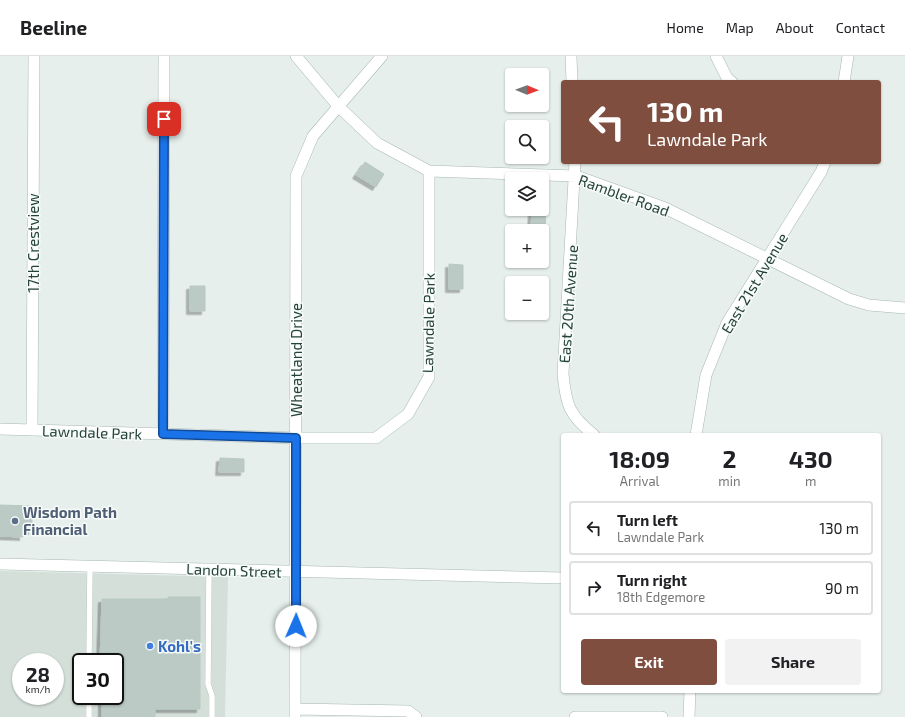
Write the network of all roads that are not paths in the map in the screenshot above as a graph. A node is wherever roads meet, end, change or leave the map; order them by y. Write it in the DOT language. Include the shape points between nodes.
graph roads {
  1 [pos="34,56"];
  2 [pos="164,56"];
  3 [pos="296,56"];
  4 [pos="382,56"];
  5 [pos="571,56"];
  6 [pos="716,56"];
  7 [pos="848,56"];
  8 [pos="572,80"];
  9 [pos="730,80"];
  10 [pos="844,80"];
  11 [pos="338,106"];
  12 [pos="575,164"];
  13 [pos="824,164"];
  14 [pos="429,172"];
  15 [pos="576,176"];
  16 [pos="768,259"];
  17 [pos="905,308"];
  18 [pos="0,429"];
  19 [pos="32,430"];
  20 [pos="592,433"];
  21 [pos="696,433"];
  22 [pos="163,434"];
  23 [pos="296,438"];
  24 [pos="0,564"];
  25 [pos="90,566"];
  26 [pos="209,569"];
  27 [pos="297,572"];
  28 [pos="561,578"];
  29 [pos="89,653"];
  30 [pos="690,693"];
  31 [pos="89,705"];
  32 [pos="295,713"];
  33 [pos="89,717"];
  34 [pos="212,717"];
  35 [pos="416,717"];
  36 [pos="575,717"];
  37 [pos="662,717"];
  38 [pos="689,717"];
  1 -- 19 [label="street, 17th Crestview"];
  2 -- 22 [label="street"];
  3 -- 11 [label="street, Rambler Road"];
  4 -- 11 [label="street, Wheatland Drive"];
  5 -- 8 [label="street"];
  6 -- 9 [label="street"];
  7 -- 10 [label="street"];
  11 -- 14 [label="street, Rambler Road" via="378,143"];
  11 -- 23 [label="street, Wheatland Drive" via="313,136 296,176"];
  12 -- 15 [label="street, East 20th Avenue"];
  13 -- 16 [label="street, East 21st Avenue"];
  14 -- 15 [label="street, Rambler Road"];
  14 -- 23 [label="street, Lawndale Park" via="429,377 408,414 376,438"];
  15 -- 16 [label="street, Rambler Road" via="665,208"];
  15 -- 20 [label="street, East 20th Avenue" via="563,374 566,401 578,422"];
  16 -- 17 [label="street, Rambler Road" via="849,299 868,305"];
  16 -- 21 [label="street, East 21st Avenue" via="727,323 706,376"];
  18 -- 19 [label="street, Lawndale Park"];
  19 -- 22 [label="street, Lawndale Park"];
  22 -- 23 [label="street, Lawndale Park"];
  23 -- 27 [label="street, Wheatland Drive"];
  24 -- 25 [label="street, Landon Street"];
  25 -- 26 [label="street, Landon Street"];
  25 -- 29 [label="lane"];
  26 -- 27 [label="street, Landon Street"];
  26 -- 34 [label="lane" via="208,684 212,696"];
  27 -- 28 [label="street, Landon Street"];
  27 -- 32 [label="street, Wheatland Drive"];
  30 -- 38 [label="street"];
  31 -- 33 [label="lane"];
  32 -- 35 [label="street" via="408,711"];
  36 -- 37 [label="street"];
}
